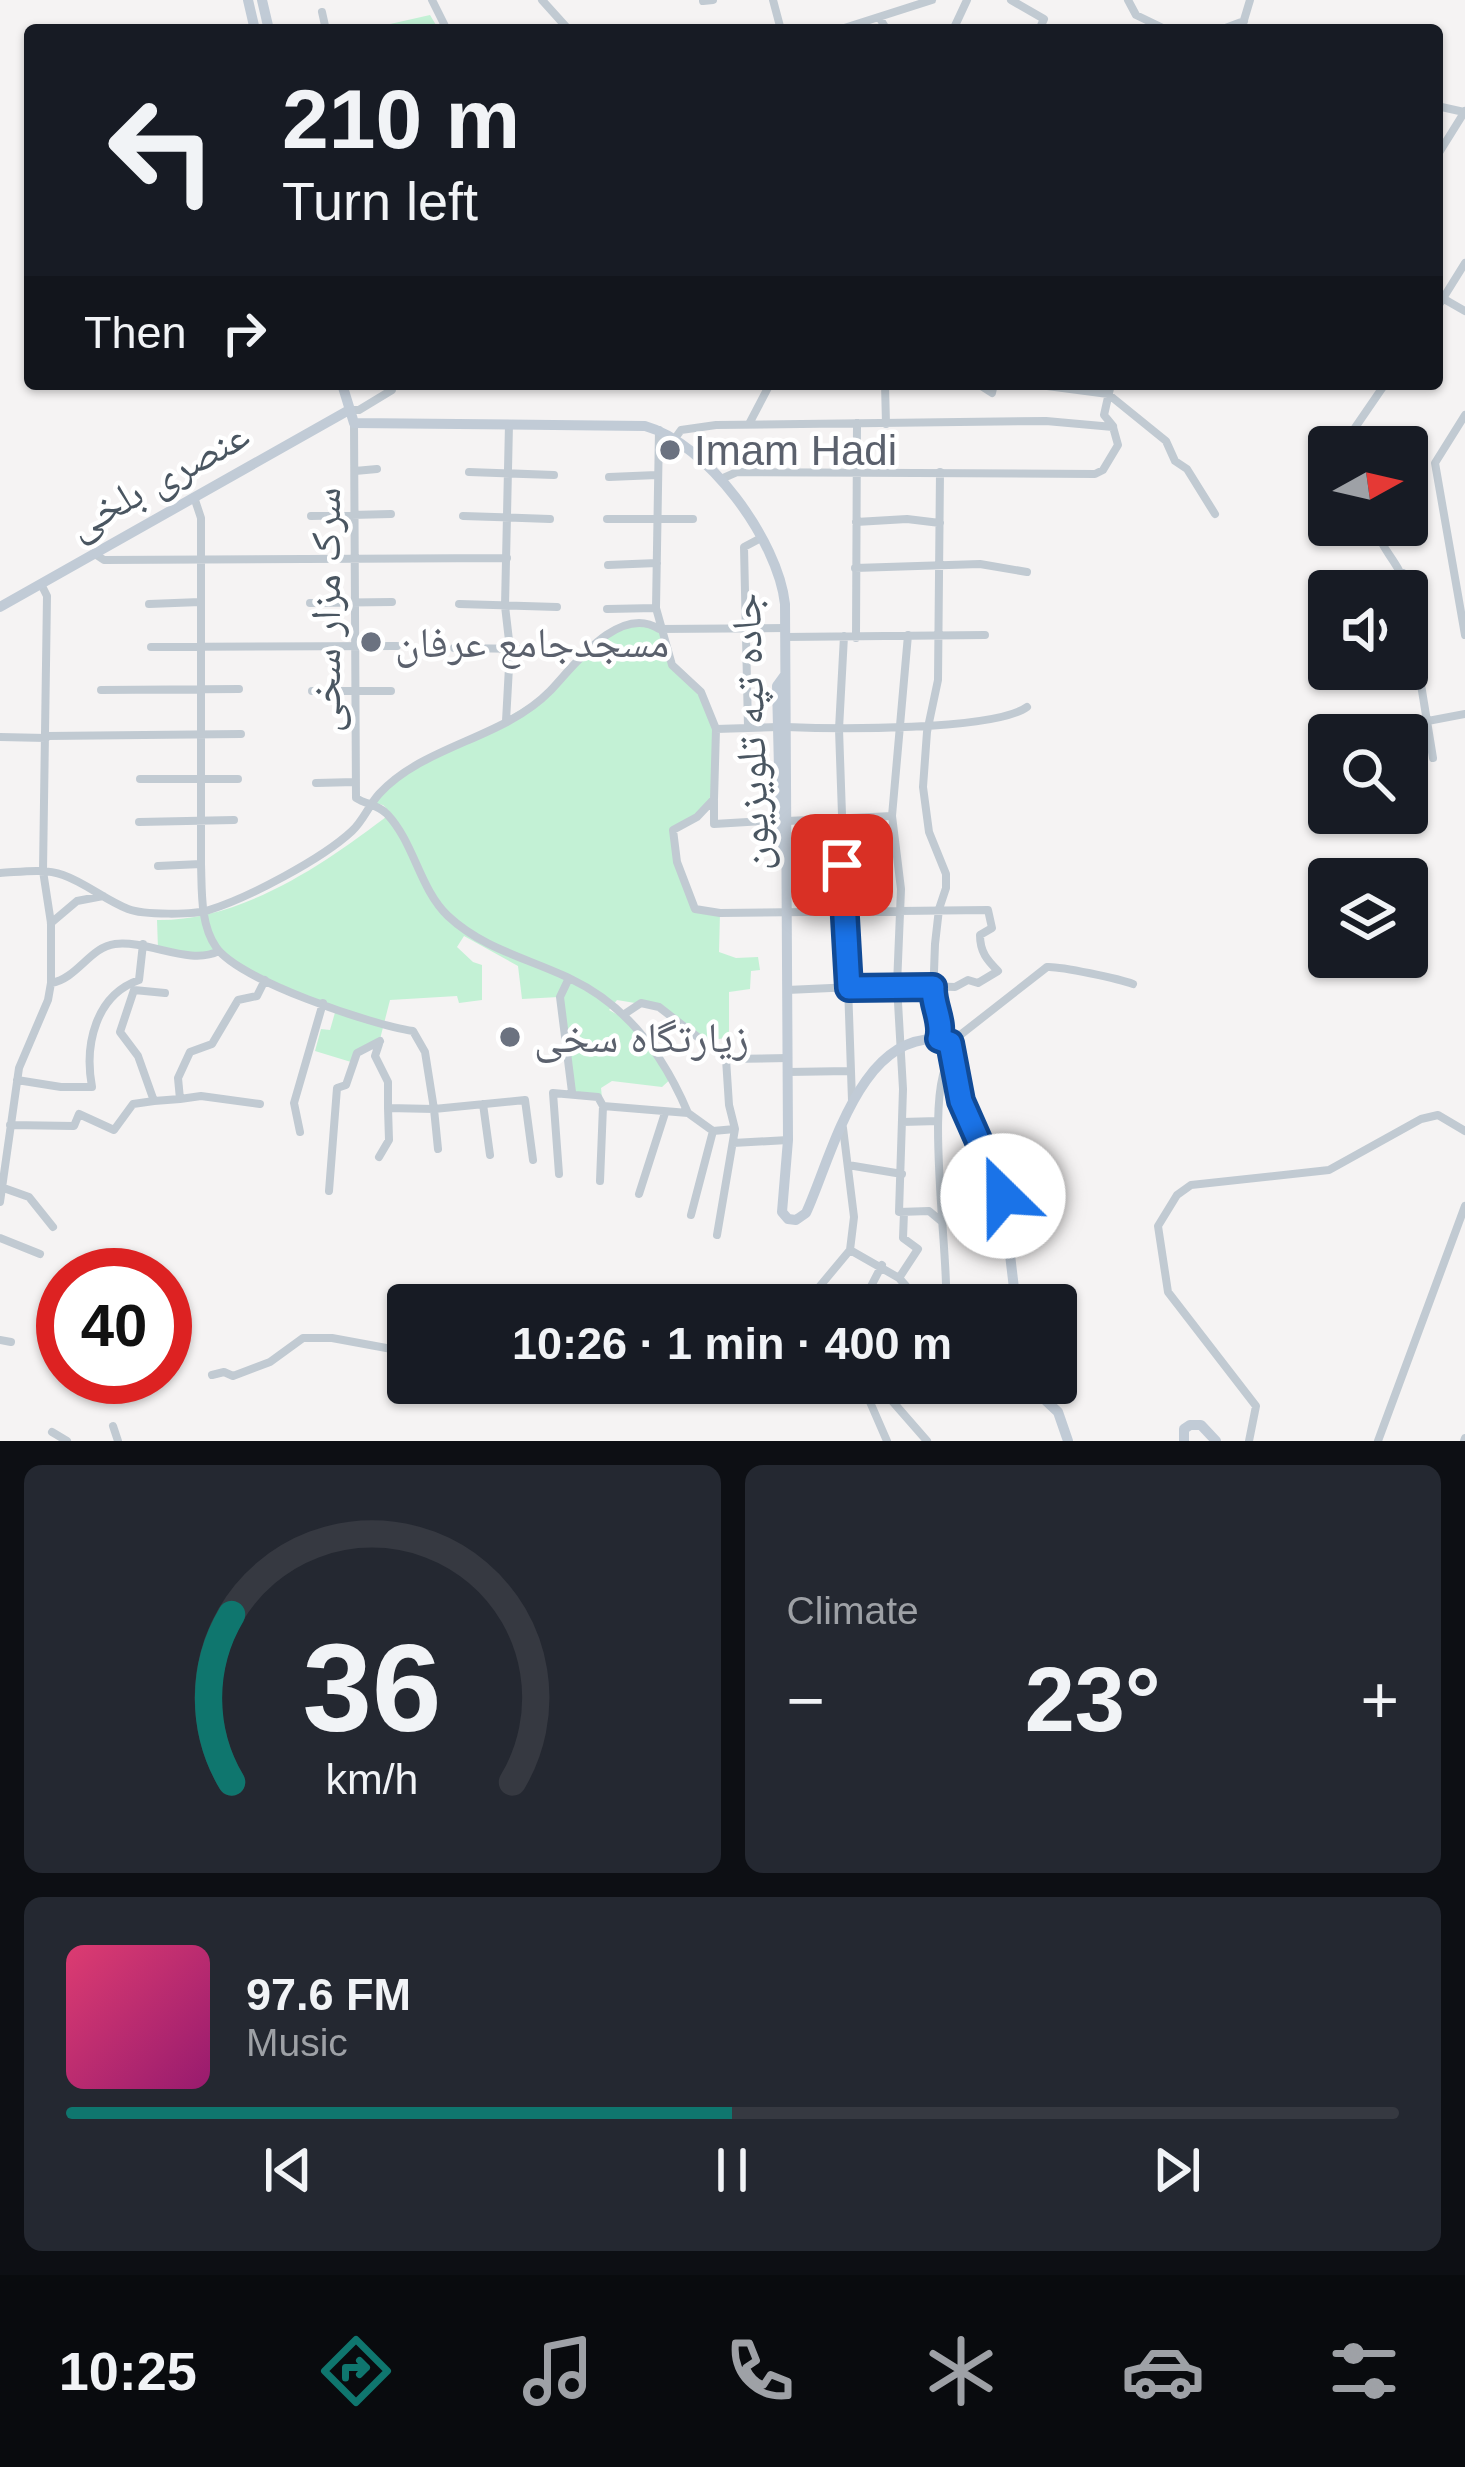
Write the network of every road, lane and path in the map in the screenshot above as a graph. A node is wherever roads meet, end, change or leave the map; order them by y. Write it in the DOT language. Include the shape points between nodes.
graph roads {
  1 [pos="542,0"];
  2 [pos="713,0"];
  3 [pos="932,0"];
  4 [pos="1011,0"];
  5 [pos="1128,0"];
  6 [pos="703,1"];
  7 [pos="322,12"];
  8 [pos="879,17"];
  9 [pos="325,24"];
  10 [pos="564,24"];
  11 [pos="857,24"];
  12 [pos="883,24"];
  13 [pos="1042,24"];
  14 [pos="1155,24"];
  15 [pos="1465,111"];
  16 [pos="1443,146"];
  17 [pos="1465,263"];
  18 [pos="1443,295"];
  19 [pos="345,390"];
  20 [pos="392,390"];
  21 [pos="767,390"];
  22 [pos="885,390"];
  23 [pos="1110,390"];
  24 [pos="1111,390"];
  25 [pos="1381,390"];
  26 [pos="1465,415"];
  27 [pos="352,416"];
  28 [pos="856,423"];
  29 [pos="509,424"];
  30 [pos="748,424"];
  31 [pos="886,424"];
  32 [pos="1356,426"];
  33 [pos="1113,427"];
  34 [pos="659,430"];
  35 [pos="676,437"];
  36 [pos="377,470"];
  37 [pos="355,471"];
  38 [pos="469,472"];
  39 [pos="940,472"];
  40 [pos="510,475"];
  41 [pos="858,475"];
  42 [pos="554,476"];
  43 [pos="656,476"];
  44 [pos="609,477"];
  45 [pos="720,480"];
  46 [pos="194,497"];
  47 [pos="355,514"];
  48 [pos="391,514"];
  49 [pos="1215,514"];
  50 [pos="311,516"];
  51 [pos="463,516"];
  52 [pos="550,519"];
  53 [pos="607,519"];
  54 [pos="656,519"];
  55 [pos="693,519"];
  56 [pos="507,520"];
  57 [pos="856,522"];
  58 [pos="940,523"];
  59 [pos="761,538"];
  60 [pos="1381,546"];
  61 [pos="93,554"];
  62 [pos="507,558"];
  63 [pos="200,559"];
  64 [pos="355,561"];
  65 [pos="657,563"];
  66 [pos="608,565"];
  67 [pos="940,565"];
  68 [pos="855,568"];
  69 [pos="1401,570"];
  70 [pos="1027,572"];
  71 [pos="41,584"];
  72 [pos="200,602"];
  73 [pos="355,602"];
  74 [pos="392,602"];
  75 [pos="310,603"];
  76 [pos="149,604"];
  77 [pos="459,604"];
  78 [pos="505,606"];
  79 [pos="0,607"];
  80 [pos="557,607"];
  81 [pos="656,608"];
  82 [pos="607,609"];
  83 [pos="743,628"];
  84 [pos="659,629"];
  85 [pos="785,633"];
  86 [pos="908,635"];
  87 [pos="940,635"];
  88 [pos="985,635"];
  89 [pos="1465,635"];
  90 [pos="844,636"];
  91 [pos="856,638"];
  92 [pos="355,646"];
  93 [pos="397,646"];
  94 [pos="152,647"];
  95 [pos="200,648"];
  96 [pos="454,648"];
  97 [pos="511,649"];
  98 [pos="536,649"];
  99 [pos="238,688"];
  100 [pos="201,689"];
  101 [pos="101,690"];
  102 [pos="312,691"];
  103 [pos="391,691"];
  104 [pos="355,693"];
  105 [pos="1028,707"];
  106 [pos="1465,714"];
  107 [pos="506,721"];
  108 [pos="1428,721"];
  109 [pos="930,723"];
  110 [pos="748,727"];
  111 [pos="782,727"];
  112 [pos="899,727"];
  113 [pos="716,729"];
  114 [pos="839,729"];
  115 [pos="1428,732"];
  116 [pos="201,734"];
  117 [pos="241,734"];
  118 [pos="0,737"];
  119 [pos="47,737"];
  120 [pos="1433,758"];
  121 [pos="201,777"];
  122 [pos="140,779"];
  123 [pos="238,779"];
  124 [pos="355,782"];
  125 [pos="316,783"];
  126 [pos="714,799"];
  127 [pos="373,803"];
  128 [pos="892,816"];
  129 [pos="234,820"];
  130 [pos="783,820"];
  131 [pos="842,820"];
  132 [pos="201,821"];
  133 [pos="139,822"];
  134 [pos="201,864"];
  135 [pos="158,866"];
  136 [pos="43,871"];
  137 [pos="0,873"];
  138 [pos="105,896"];
  139 [pos="939,909"];
  140 [pos="788,910"];
  141 [pos="900,910"];
  142 [pos="843,911"];
  143 [pos="204,912"];
  144 [pos="51,923"];
  145 [pos="143,944"];
  146 [pos="219,952"];
  147 [pos="569,978"];
  148 [pos="265,980"];
  149 [pos="51,982"];
  150 [pos="1133,984"];
  151 [pos="897,985"];
  152 [pos="933,987"];
  153 [pos="849,988"];
  154 [pos="788,990"];
  155 [pos="166,993"];
  156 [pos="323,1003"];
  157 [pos="626,1013"];
  158 [pos="382,1026"];
  159 [pos="380,1041"];
  160 [pos="948,1046"];
  161 [pos="901,1048"];
  162 [pos="788,1058"];
  163 [pos="726,1059"];
  164 [pos="788,1072"];
  165 [pos="849,1072"];
  166 [pos="17,1080"];
  167 [pos="572,1092"];
  168 [pos="180,1099"];
  169 [pos="852,1100"];
  170 [pos="154,1101"];
  171 [pos="260,1104"];
  172 [pos="483,1104"];
  173 [pos="603,1106"];
  174 [pos="388,1108"];
  175 [pos="434,1109"];
  176 [pos="688,1113"];
  177 [pos="665,1114"];
  178 [pos="841,1120"];
  179 [pos="938,1120"];
  180 [pos="902,1122"];
  181 [pos="10,1125"];
  182 [pos="735,1129"];
  183 [pos="713,1131"];
  184 [pos="1465,1131"];
  185 [pos="300,1132"];
  186 [pos="788,1140"];
  187 [pos="734,1143"];
  188 [pos="438,1149"];
  189 [pos="490,1155"];
  190 [pos="379,1157"];
  191 [pos="533,1160"];
  192 [pos="848,1166"];
  193 [pos="559,1174"];
  194 [pos="902,1174"];
  195 [pos="600,1181"];
  196 [pos="2,1187"];
  197 [pos="328,1191"];
  198 [pos="639,1194"];
  199 [pos="0,1201"];
  200 [pos="1465,1206"];
  201 [pos="904,1211"];
  202 [pos="692,1215"];
  203 [pos="941,1221"];
  204 [pos="53,1227"];
  205 [pos="718,1235"];
  206 [pos="0,1238"];
  207 [pos="850,1250"];
  208 [pos="36,1252"];
  209 [pos="882,1265"];
  210 [pos="899,1278"];
  211 [pos="822,1284"];
  212 [pos="872,1284"];
  213 [pos="904,1284"];
  214 [pos="945,1284"];
  215 [pos="1013,1284"];
  216 [pos="387,1348"];
  217 [pos="212,1376"];
  218 [pos="871,1404"];
  219 [pos="895,1404"];
  220 [pos="1052,1404"];
  221 [pos="112,1426"];
  222 [pos="52,1432"];
  223 [pos="67,1441"];
  224 [pos="118,1441"];
  225 [pos="887,1441"];
  226 [pos="927,1441"];
  227 [pos="1068,1441"];
  228 [pos="1184,1441"];
  229 [pos="1216,1441"];
  230 [pos="1249,1441"];
  231 [pos="1378,1441"];
  1 -- 10 [label="street"];
  2 -- 6 [label="street"];
  3 -- 8 [label="street"];
  4 -- 13 [label="street"];
  5 -- 14 [label="street"];
  7 -- 9 [label="street"];
  8 -- 11 [label="street"];
  8 -- 12 [label="street"];
  15 -- 16 [label="street"];
  17 -- 18 [label="street"];
  19 -- 27 [label="street"];
  20 -- 27 [label="street"];
  21 -- 30 [label="street"];
  22 -- 31 [label="street"];
  23 -- 33 [label="street" via="1104,415"];
  24 -- 49 [label="street" via="1166,441"];
  25 -- 32 [label="street"];
  26 -- 89 [label="street" via="1435,464"];
  27 -- 29 [label="street, جاده تپه تلویزیون"];
  27 -- 37 [label="street, سرک مزار سخی"];
  27 -- 46 [label="street, عنصری بلخی"];
  28 -- 30 [label="street"];
  28 -- 31 [label="street"];
  28 -- 41 [label="street"];
  29 -- 34 [label="street, جاده تپه تلویزیون"];
  29 -- 40 [label="street"];
  30 -- 35 [label="street" via="681,430"];
  31 -- 33 [label="street"];
  33 -- 39 [label="street" via="1118,445 1095,473"];
  34 -- 35 [label="street, جاده تپه تلویزیون"];
  34 -- 43 [label="street"];
  35 -- 45 [label="street, جاده تپه تلویزیون"];
  36 -- 37 [label="street"];
  37 -- 47 [label="street, سرک مزار سخی"];
  38 -- 40 [label="street"];
  39 -- 41 [label="street"];
  39 -- 58 [label="street"];
  40 -- 42 [label="street"];
  40 -- 56 [label="street"];
  41 -- 45 [label="street" via="736,472"];
  41 -- 57 [label="street"];
  43 -- 44 [label="street"];
  43 -- 54 [label="street"];
  45 -- 59 [label="street, جاده تپه تلویزیون"];
  46 -- 61 [label="street, عنصری بلخی"];
  46 -- 63 [label="street"];
  47 -- 48 [label="street"];
  47 -- 50 [label="street"];
  47 -- 64 [label="street, سرک مزار سخی"];
  51 -- 56 [label="street"];
  52 -- 56 [label="street"];
  53 -- 54 [label="street"];
  54 -- 55 [label="street"];
  54 -- 65 [label="street"];
  56 -- 62 [label="street"];
  57 -- 58 [label="street"];
  57 -- 68 [label="street"];
  58 -- 67 [label="street"];
  59 -- 83 [label="street" via="744,547"];
  59 -- 85 [label="street, جاده تپه تلویزیون" via="783,586"];
  60 -- 69 [label="street"];
  61 -- 63 [label="street"];
  61 -- 71 [label="street, عنصری بلخی"];
  62 -- 64 [label="street"];
  62 -- 78 [label="street"];
  63 -- 64 [label="street"];
  63 -- 72 [label="street"];
  64 -- 73 [label="street, سرک مزار سخی"];
  65 -- 66 [label="street"];
  65 -- 81 [label="street"];
  67 -- 68 [label="street"];
  67 -- 70 [label="street"];
  67 -- 87 [label="street"];
  68 -- 91 [label="street"];
  71 -- 79 [label="street, عنصری بلخی"];
  71 -- 119 [label="street"];
  72 -- 76 [label="street"];
  72 -- 95 [label="street"];
  73 -- 74 [label="street"];
  73 -- 75 [label="street"];
  73 -- 92 [label="street, سرک مزار سخی"];
  77 -- 78 [label="street"];
  78 -- 80 [label="street"];
  78 -- 97 [label="street"];
  81 -- 82 [label="street"];
  81 -- 84 [label="street"];
  83 -- 84 [label="street"];
  83 -- 85 [label="street"];
  83 -- 110 [label="street"];
  84 -- 107 [label="street" via="637,623 614,632"];
  84 -- 113 [label="street" via="672,665 701,692"];
  85 -- 90 [label="street"];
  85 -- 111 [label="street, جاده تپه تلویزیون" via="786,673 777,686"];
  86 -- 87 [label="street"];
  86 -- 91 [label="street"];
  86 -- 112 [label="street"];
  87 -- 88 [label="street"];
  87 -- 109 [label="street"];
  90 -- 91 [label="street"];
  90 -- 114 [label="street"];
  92 -- 93 [label="street"];
  92 -- 95 [label="street"];
  92 -- 104 [label="street, سرک مزار سخی"];
  94 -- 95 [label="street"];
  95 -- 100 [label="street"];
  96 -- 97 [label="street"];
  97 -- 98 [label="street"];
  97 -- 107 [label="street"];
  99 -- 100 [label="street"];
  100 -- 101 [label="street"];
  100 -- 116 [label="street"];
  102 -- 104 [label="street"];
  103 -- 104 [label="street"];
  104 -- 124 [label="street, سرک مزار سخی"];
  105 -- 109 [label="street" via="997,719"];
  106 -- 108 [label="street"];
  107 -- 127 [label="street" via="437,753"];
  109 -- 112 [label="street"];
  109 -- 139 [label="street" via="923,788 946,874"];
  110 -- 111 [label="street"];
  110 -- 113 [label="street"];
  111 -- 114 [label="street"];
  111 -- 130 [label="street, جاده تپه تلویزیون"];
  112 -- 114 [label="street"];
  112 -- 128 [label="street"];
  113 -- 126 [label="street"];
  114 -- 131 [label="street"];
  115 -- 120 [label="street"];
  116 -- 117 [label="street"];
  116 -- 119 [label="street"];
  116 -- 121 [label="street"];
  118 -- 119 [label="street"];
  119 -- 136 [label="street"];
  121 -- 122 [label="street"];
  121 -- 123 [label="street"];
  121 -- 132 [label="street"];
  124 -- 125 [label="street"];
  124 -- 127 [label="street, سرک مزار سخی" via="356,798"];
  126 -- 130 [label="street" via="714,824"];
  126 -- 140 [label="street" via="673,830 695,909"];
  127 -- 143 [label="street" via="352,831 287,873"];
  127 -- 147 [label="street" via="404,836 446,914 501,950"];
  128 -- 131 [label="street"];
  128 -- 141 [label="street"];
  129 -- 132 [label="street"];
  130 -- 131 [label="street"];
  130 -- 140 [label="street, جاده تپه تلویزیون"];
  131 -- 142 [label="street"];
  132 -- 133 [label="street"];
  132 -- 134 [label="street"];
  134 -- 135 [label="street"];
  134 -- 143 [label="street"];
  136 -- 137 [label="street"];
  136 -- 138 [label="street"];
  136 -- 144 [label="street"];
  138 -- 143 [label="street" via="132,911"];
  138 -- 144 [label="street" via="77,901"];
  139 -- 141 [label="street"];
  139 -- 152 [label="street"];
  139 -- 152 [label="street" via="988,910 992,928 980,943 998,971 978,983"];
  140 -- 142 [label="street"];
  140 -- 154 [label="street, جاده تپه تلویزیون"];
  141 -- 142 [label="street"];
  141 -- 151 [label="street"];
  142 -- 153 [label="street"];
  143 -- 146 [label="street"];
  144 -- 149 [label="street"];
  145 -- 146 [label="street"];
  145 -- 149 [label="street" via="112,944 64,981"];
  145 -- 166 [label="street" via="140,980 112,994 100,1013 88,1063 92,1087"];
  146 -- 148 [label="street"];
  147 -- 157 [label="street"];
  147 -- 167 [label="street" via="560,997"];
  148 -- 156 [label="street"];
  148 -- 168 [label="street" via="256,996 238,1000 212,1044 185,1058"];
  149 -- 166 [label="street"];
  150 -- 160 [label="street" via="1047,967"];
  151 -- 152 [label="street"];
  151 -- 153 [label="street"];
  151 -- 161 [label="street"];
  152 -- 160 [label="street"];
  153 -- 154 [label="street"];
  153 -- 165 [label="street"];
  154 -- 162 [label="street, جاده تپه تلویزیون"];
  155 -- 170 [label="street" via="134,990 120,1032"];
  156 -- 158 [label="street"];
  156 -- 185 [label="street" via="294,1103"];
  157 -- 163 [label="street" via="641,1004 659,1007"];
  157 -- 176 [label="street" via="671,1073"];
  158 -- 159 [label="street"];
  158 -- 175 [label="street" via="419,1039"];
  159 -- 174 [label="street" via="375,1056 388,1082"];
  159 -- 197 [label="street" via="358,1053 346,1085 337,1088"];
  160 -- 161 [label="street"];
  160 -- 179 [label="street"];
  160 -- 215 [label="street" via="961,1101 1003,1196"];
  161 -- 169 [label="street"];
  161 -- 180 [label="street"];
  162 -- 163 [label="street"];
  162 -- 164 [label="street, جاده تپه تلویزیون"];
  163 -- 182 [label="street"];
  164 -- 165 [label="street"];
  164 -- 186 [label="street, جاده تپه تلویزیون"];
  165 -- 169 [label="street"];
  166 -- 181 [label="street"];
  167 -- 173 [label="street" via="598,1096"];
  167 -- 193 [label="street" via="553,1093"];
  168 -- 170 [label="street"];
  168 -- 171 [label="street"];
  169 -- 178 [label="street"];
  170 -- 181 [label="street" via="133,1104 114,1130 79,1114 74,1126"];
  172 -- 175 [label="street"];
  172 -- 189 [label="street"];
  172 -- 191 [label="street" via="525,1100"];
  173 -- 177 [label="street"];
  173 -- 195 [label="street"];
  174 -- 175 [label="street"];
  174 -- 190 [label="street" via="389,1139"];
  175 -- 188 [label="street"];
  176 -- 177 [label="street"];
  176 -- 183 [label="street"];
  177 -- 198 [label="street"];
  178 -- 186 [label="street, جاده تپه تلویزیون" via="806,1213 796,1220 782,1212"];
  178 -- 192 [label="street"];
  179 -- 180 [label="street"];
  179 -- 203 [label="street"];
  180 -- 194 [label="street"];
  181 -- 196 [label="street"];
  182 -- 183 [label="street"];
  182 -- 187 [label="street"];
  183 -- 202 [label="street"];
  184 -- 230 [label="street" via="1438,1115 1329,1169 1191,1185 1178,1195 1158,1226 1168,1292 1256,1406"];
  186 -- 187 [label="street"];
  187 -- 205 [label="street"];
  192 -- 194 [label="street"];
  192 -- 207 [label="street"];
  194 -- 201 [label="street"];
  196 -- 199 [label="street"];
  196 -- 204 [label="street" via="29,1196"];
  200 -- 231 [label="street"];
  201 -- 203 [label="street" via="929,1211"];
  201 -- 210 [label="street" via="904,1238 918,1249"];
  203 -- 214 [label="street"];
  206 -- 208 [label="street"];
  207 -- 209 [label="street"];
  207 -- 211 [label="street"];
  209 -- 210 [label="street"];
  209 -- 212 [label="street"];
  210 -- 213 [label="street"];
  216 -- 217 [label="street" via="303,1338 270,1362"];
  218 -- 225 [label="street"];
  219 -- 226 [label="street"];
  220 -- 227 [label="street"];
  221 -- 224 [label="street"];
  222 -- 223 [label="street"];
  228 -- 229 [label="street" via="1190,1425"];
}
